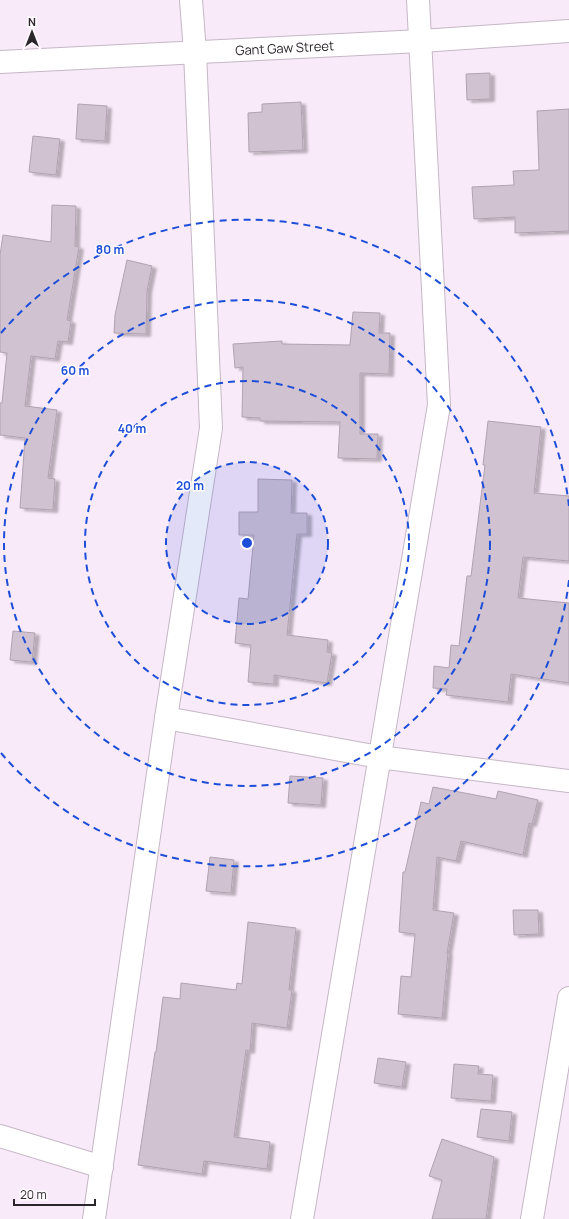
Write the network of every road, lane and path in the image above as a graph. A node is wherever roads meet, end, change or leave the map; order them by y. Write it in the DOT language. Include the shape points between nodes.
graph roads {
  1 [pos="191,0"];
  2 [pos="418,0"];
  3 [pos="569,31"];
  4 [pos="421,41"];
  5 [pos="194,52"];
  6 [pos="0,62"];
  7 [pos="166,718"];
  8 [pos="379,757"];
  9 [pos="569,781"];
  10 [pos="569,998"];
  11 [pos="0,1136"];
  12 [pos="102,1167"];
  13 [pos="94,1219"];
  14 [pos="302,1219"];
  15 [pos="532,1219"];
  1 -- 5 [label="street"];
  2 -- 4 [label="street"];
  3 -- 4 [label="street, Gant Gaw Street"];
  4 -- 5 [label="street, Gant Gaw Street"];
  4 -- 8 [label="street" via="439,405"];
  5 -- 6 [label="street, Gant Gaw Street"];
  5 -- 7 [label="street" via="211,428"];
  7 -- 8 [label="street"];
  7 -- 12 [label="street"];
  8 -- 9 [label="street"];
  8 -- 14 [label="street"];
  10 -- 15 [label="street"];
  11 -- 12 [label="street"];
  12 -- 13 [label="street"];
}
